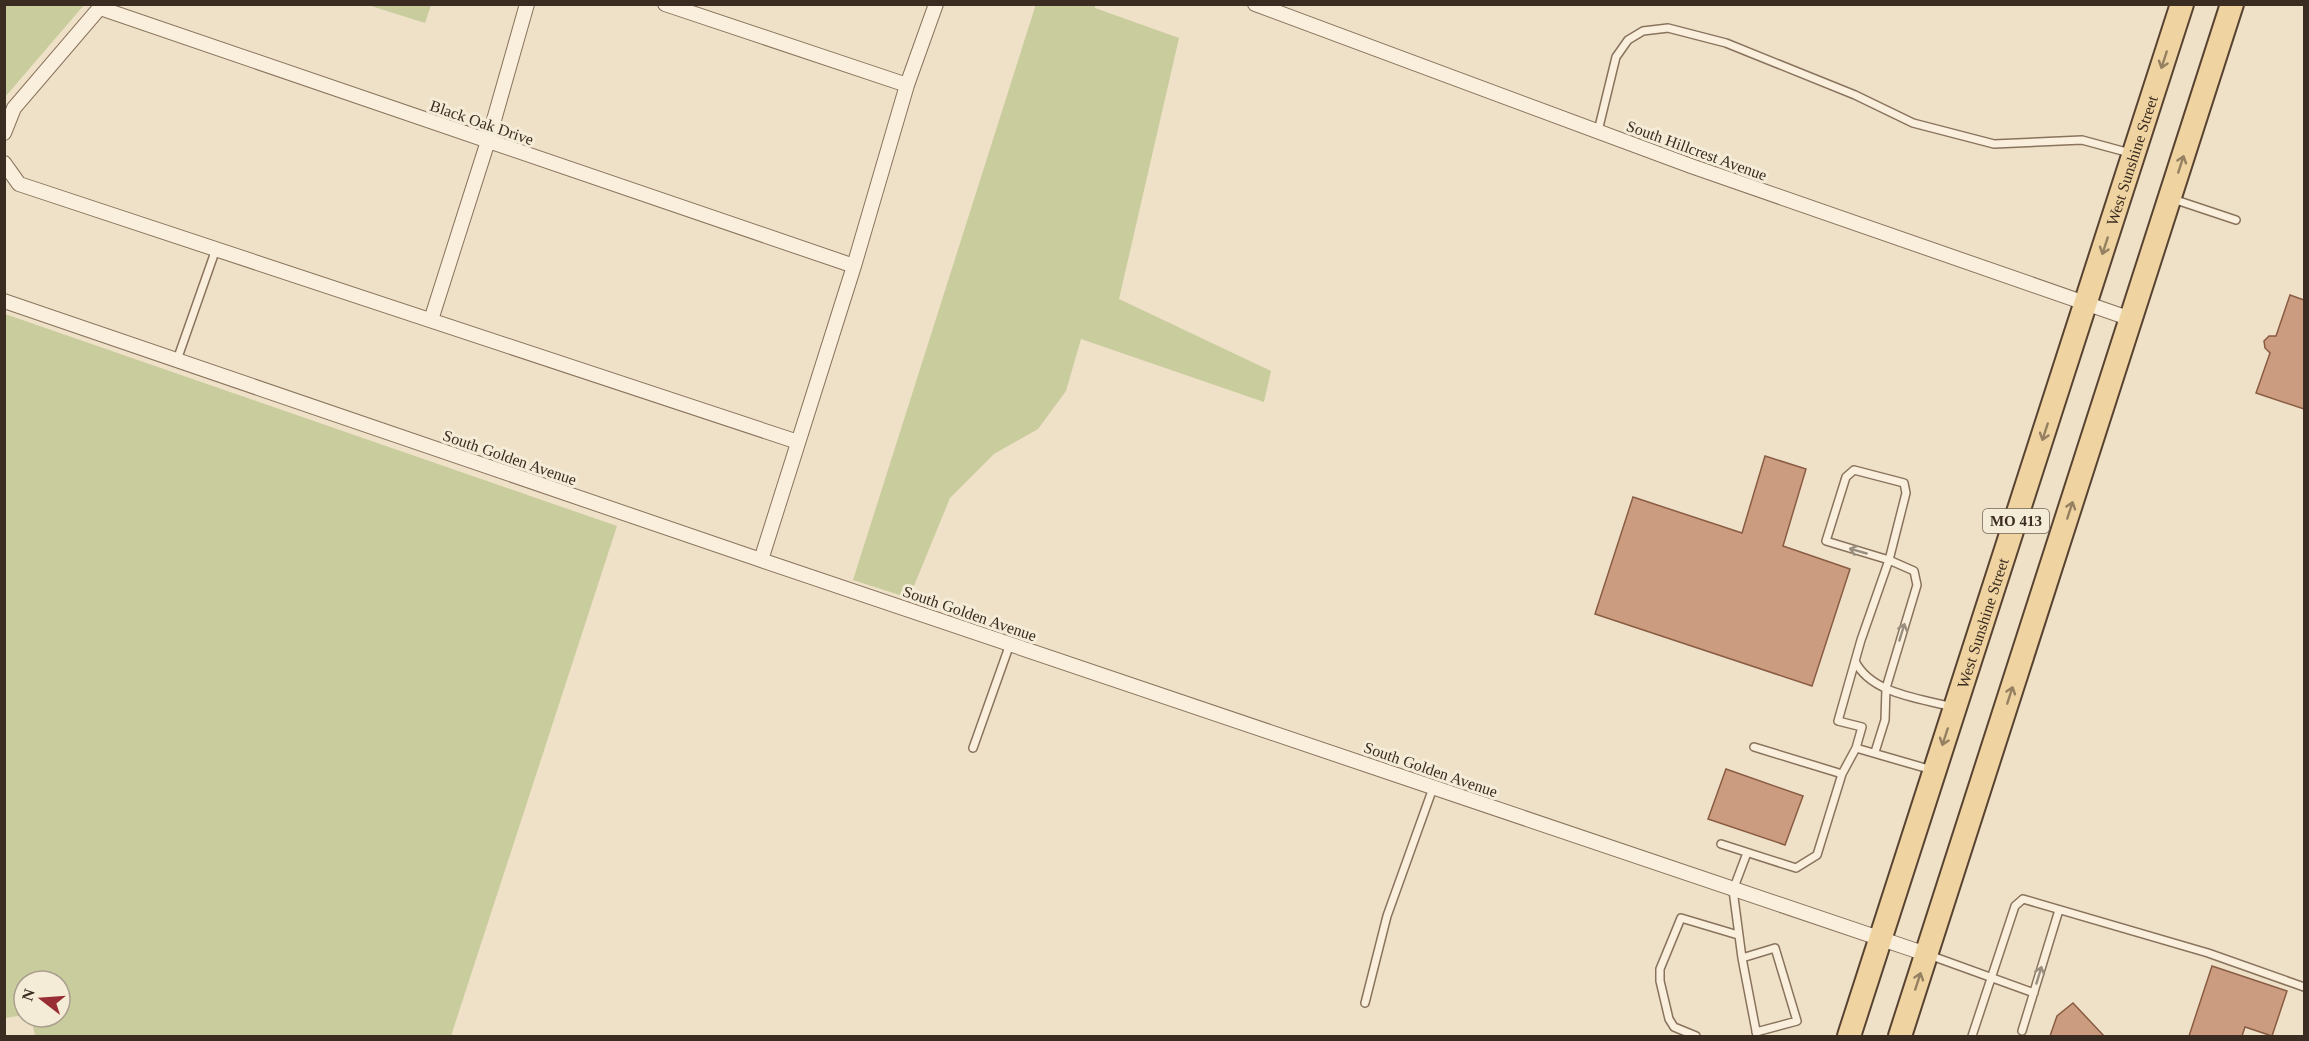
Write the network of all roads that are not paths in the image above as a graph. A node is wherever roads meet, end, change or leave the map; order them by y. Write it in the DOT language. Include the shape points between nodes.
graph roads {
  1 [pos="527,4"];
  2 [pos="665,4"];
  3 [pos="936,4"];
  4 [pos="1255,4"];
  5 [pos="2182,4"];
  6 [pos="2232,4"];
  7 [pos="102,6"];
  8 [pos="908,85"];
  9 [pos="1598,131"];
  10 [pos="4,133"];
  11 [pos="488,141"];
  12 [pos="2134,154"];
  13 [pos="4,163"];
  14 [pos="2170,198"];
  15 [pos="2236,220"];
  16 [pos="216,249"];
  17 [pos="854,266"];
  18 [pos="4,301"];
  19 [pos="2086,304"];
  20 [pos="2131,319"];
  21 [pos="431,321"];
  22 [pos="177,360"];
  23 [pos="798,442"];
  24 [pos="761,560"];
  25 [pos="1889,560"];
  26 [pos="1010,644"];
  27 [pos="1855,661"];
  28 [pos="1886,688"];
  29 [pos="1955,708"];
  30 [pos="1754,747"];
  31 [pos="973,748"];
  32 [pos="1856,748"];
  33 [pos="1875,752"];
  34 [pos="1934,771"];
  35 [pos="1842,774"];
  36 [pos="1433,788"];
  37 [pos="1721,844"];
  38 [pos="1747,853"];
  39 [pos="1733,890"];
  40 [pos="2059,910"];
  41 [pos="1738,935"];
  42 [pos="1880,938"];
  43 [pos="1926,954"];
  44 [pos="1742,958"];
  45 [pos="1784,976"];
  46 [pos="1993,977"];
  47 [pos="1775,978"];
  48 [pos="2304,987"];
  49 [pos="2034,993"];
  50 [pos="1790,998"];
  51 [pos="1780,1000"];
  52 [pos="1365,1003"];
  53 [pos="2022,1030"];
  54 [pos="1756,1034"];
  55 [pos="1696,1036"];
  56 [pos="1849,1036"];
  57 [pos="1900,1036"];
  58 [pos="1972,1036"];
  1 -- 11 [label="street"];
  2 -- 8 [label="street"];
  3 -- 8 [label="street"];
  4 -- 9 [label="street, South Hillcrest Avenue"];
  5 -- 12 [label="main road, West Sunshine Street / MO 413, one-way"];
  14 -- 6 [label="main road, MO 413, one-way"];
  7 -- 10 [label="street" via="14,108"];
  7 -- 11 [label="street, Black Oak Drive"];
  8 -- 17 [label="street"];
  9 -- 12 [label="lane" via="1616,57 1628,40 1643,31 1668,28 1726,43 1913,123 1994,144 2082,140"];
  9 -- 19 [label="street, South Hillcrest Avenue"];
  11 -- 17 [label="street, Black Oak Drive"];
  11 -- 21 [label="street"];
  12 -- 19 [label="main road, West Sunshine Street / MO 413, one-way"];
  13 -- 16 [label="street" via="19,184"];
  14 -- 15 [label="lane"];
  14 -- 20 [label="main road, MO 413"];
  16 -- 21 [label="street"];
  16 -- 22 [label="lane"];
  17 -- 23 [label="street"];
  18 -- 22 [label="street, South Golden Avenue"];
  19 -- 20 [label="street, South Hillcrest Avenue"];
  19 -- 29 [label="main road, West Sunshine Street / MO 413, one-way"];
  43 -- 20 [label="main road, MO 413, one-way"];
  21 -- 23 [label="street"];
  22 -- 24 [label="street, South Golden Avenue"];
  23 -- 24 [label="street"];
  24 -- 26 [label="street, South Golden Avenue"];
  25 -- 25 [label="lane, one-way" via="1826,542 1846,477 1854,470 1904,483 1906,493"];
  25 -- 27 [label="lane"];
  28 -- 25 [label="lane, one-way" via="1917,585 1914,571"];
  26 -- 31 [label="lane"];
  26 -- 36 [label="street, South Golden Avenue"];
  27 -- 28 [label="lane" via="1860,672"];
  27 -- 32 [label="lane" via="1838,721 1862,728"];
  28 -- 29 [label="lane"];
  28 -- 33 [label="lane" via="1885,720"];
  29 -- 34 [label="main road, West Sunshine Street / MO 413, one-way"];
  30 -- 35 [label="lane"];
  32 -- 33 [label="lane"];
  32 -- 35 [label="lane"];
  33 -- 34 [label="lane"];
  34 -- 42 [label="main road, West Sunshine Street / MO 413"];
  35 -- 38 [label="lane" via="1817,855 1796,868"];
  36 -- 39 [label="street, South Golden Avenue"];
  36 -- 52 [label="lane" via="1387,916"];
  37 -- 38 [label="lane"];
  38 -- 39 [label="lane"];
  39 -- 41 [label="lane"];
  39 -- 42 [label="street, South Golden Avenue"];
  40 -- 46 [label="lane" via="2023,899 2015,906"];
  40 -- 48 [label="lane" via="2208,953"];
  49 -- 40 [label="lane, one-way"];
  41 -- 44 [label="lane"];
  41 -- 55 [label="lane" via="1681,918 1677,926 1660,969 1660,981 1674,1027"];
  42 -- 43 [label="street, South Golden Avenue"];
  42 -- 56 [label="main road, West Sunshine Street / MO 413"];
  43 -- 46 [label="lane"];
  57 -- 43 [label="main road, MO 413, one-way"];
  44 -- 45 [label="lane" via="1775,948"];
  44 -- 54 [label="lane" via="1750,984"];
  45 -- 47 [label="lane"];
  45 -- 50 [label="lane"];
  46 -- 49 [label="lane"];
  46 -- 58 [label="lane"];
  49 -- 53 [label="lane"];
  50 -- 51 [label="lane"];
  50 -- 54 [label="lane" via="1797,1021"];
}
